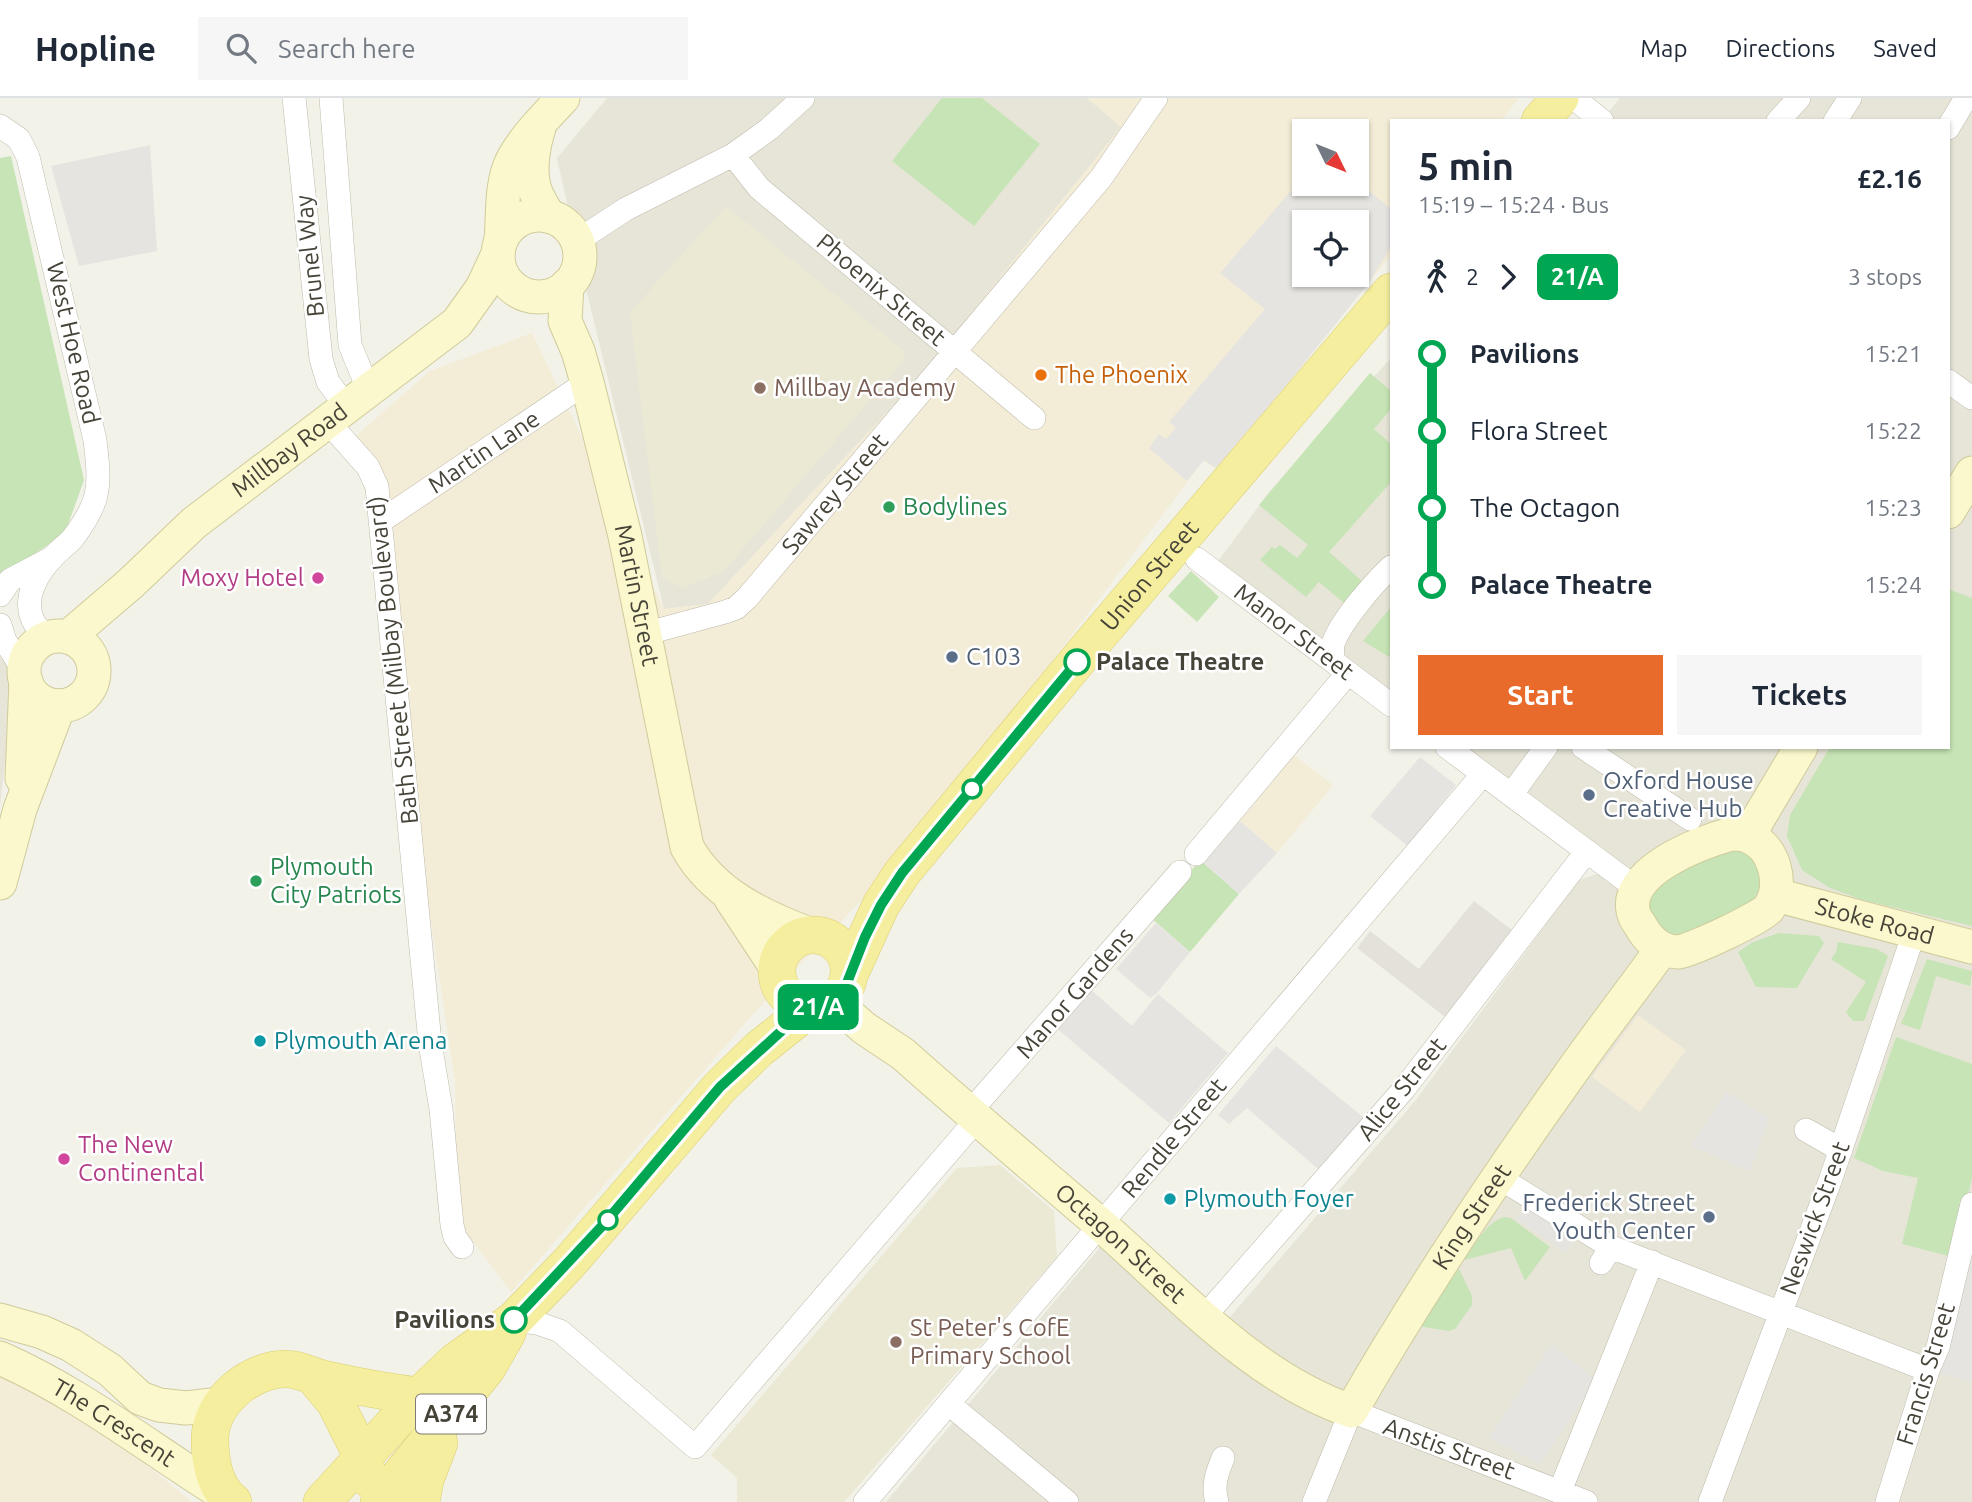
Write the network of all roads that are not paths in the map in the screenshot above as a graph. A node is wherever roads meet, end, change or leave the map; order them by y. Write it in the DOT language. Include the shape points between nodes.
graph roads {
  1 [pos="294,98"];
  2 [pos="331,98"];
  3 [pos="564,98"];
  4 [pos="803,98"];
  5 [pos="1560,98"];
  6 [pos="1574,98"];
  7 [pos="1799,98"];
  8 [pos="1850,98"];
  9 [pos="1967,98"];
  10 [pos="1148,101"];
  11 [pos="1972,101"];
  12 [pos="1542,119"];
  13 [pos="1600,119"];
  14 [pos="1780,119"];
  15 [pos="1836,119"];
  16 [pos="541,123"];
  17 [pos="1950,125"];
  18 [pos="0,126"];
  19 [pos="733,156"];
  20 [pos="548,216"];
  21 [pos="578,240"];
  22 [pos="499,247"];
  23 [pos="568,285"];
  24 [pos="1390,293"];
  25 [pos="534,297"];
  26 [pos="457,323"];
  27 [pos="955,351"];
  28 [pos="587,382"];
  29 [pos="1950,382"];
  30 [pos="1972,398"];
  31 [pos="348,407"];
  32 [pos="1034,418"];
  33 [pos="1972,473"];
  34 [pos="1950,509"];
  35 [pos="381,521"];
  36 [pos="51,558"];
  37 [pos="1197,559"];
  38 [pos="1390,568"];
  39 [pos="130,584"];
  40 [pos="0,596"];
  41 [pos="2,634"];
  42 [pos="643,634"];
  43 [pos="61,636"];
  44 [pos="94,667"];
  45 [pos="1340,667"];
  46 [pos="25,676"];
  47 [pos="1390,704"];
  48 [pos="60,706"];
  49 [pos="1450,749"];
  50 [pos="1545,749"];
  51 [pos="1586,749"];
  52 [pos="1800,749"];
  53 [pos="1483,774"];
  54 [pos="1511,795"];
  55 [pos="20,809"];
  56 [pos="1690,819"];
  57 [pos="1748,836"];
  58 [pos="1587,851"];
  59 [pos="1196,854"];
  60 [pos="1180,872"];
  61 [pos="902,873"];
  62 [pos="0,883"];
  63 [pos="1636,888"];
  64 [pos="728,894"];
  65 [pos="1776,895"];
  66 [pos="1914,933"];
  67 [pos="815,934"];
  68 [pos="1972,947"];
  69 [pos="1662,949"];
  70 [pos="778,977"];
  71 [pos="834,992"];
  72 [pos="720,1087"];
  73 [pos="973,1116"];
  74 [pos="1807,1129"];
  75 [pos="1840,1150"];
  76 [pos="1498,1177"];
  77 [pos="1972,1204"];
  78 [pos="1100,1224"];
  79 [pos="462,1247"];
  80 [pos="1652,1262"];
  81 [pos="1780,1313"];
  82 [pos="1205,1317"];
  83 [pos="0,1320"];
  84 [pos="514,1320"];
  85 [pos="0,1358"];
  86 [pos="1928,1370"];
  87 [pos="313,1376"];
  88 [pos="419,1395"];
  89 [pos="220,1404"];
  90 [pos="458,1404"];
  91 [pos="949,1404"];
  92 [pos="1351,1411"];
  93 [pos="363,1458"];
  94 [pos="1223,1458"];
  95 [pos="1553,1494"];
  96 [pos="227,1499"];
  97 [pos="323,1502"];
  98 [pos="377,1502"];
  99 [pos="421,1502"];
  100 [pos="865,1502"];
  101 [pos="1067,1502"];
  102 [pos="1217,1502"];
  103 [pos="1314,1502"];
  104 [pos="1586,1502"];
  105 [pos="1710,1502"];
  106 [pos="1887,1502"];
  1 -- 31 [label="street, Brunel Way" via="321,359 328,382"];
  2 -- 31 [label="street, Brunel Way" via="350,345"];
  3 -- 16 [label="street"];
  4 -- 19 [label="street"];
  5 -- 12 [label="main road"];
  6 -- 13 [label="street"];
  7 -- 14 [label="street"];
  8 -- 15 [label="street"];
  9 -- 11 [label="street"];
  9 -- 17 [label="street"];
  10 -- 27 [label="street, Sawrey Street" via="1101,178"];
  16 -- 20 [label="street" via="533,152 533,181"];
  16 -- 22 [label="street" via="509,167"];
  18 -- 36 [label="street, West Hoe Road" via="19,139 28,157 95,440 96,495 72,539"];
  19 -- 21 [label="street" via="626,209"];
  19 -- 27 [label="street, Phoenix Street" via="760,188"];
  20 -- 21 [label="street" via="561,220"];
  20 -- 22 [label="street" via="524,217 510,226"];
  21 -- 23 [label="street" via="580,265"];
  22 -- 25 [label="street" via="499,266 512,287"];
  22 -- 26 [label="street, Millbay Road" via="482,288"];
  23 -- 25 [label="street" via="558,293"];
  23 -- 28 [label="street, Martin Street" via="565,321"];
  24 -- 61 [label="main road, Union Street / A374"];
  25 -- 26 [label="street, Millbay Road" via="496,303"];
  26 -- 31 [label="street, Millbay Road"];
  27 -- 32 [label="street, Phoenix Street"];
  27 -- 42 [label="street, Sawrey Street" via="736,608"];
  28 -- 35 [label="street, Martin Lane"];
  28 -- 42 [label="street, Martin Street" via="625,536"];
  29 -- 30 [label="street"];
  31 -- 35 [label="street, Bath Street (Milbay Boulevard)" via="377,487"];
  31 -- 39 [label="street, Millbay Road" via="194,523"];
  33 -- 34 [label="street"];
  35 -- 79 [label="street, Bath Street (Milbay Boulevard)" via="430,1043 452,1225"];
  36 -- 40 [label="street, West Hoe Road" via="10,580"];
  36 -- 43 [label="street, West Hoe Road" via="33,586 28,605 41,632"];
  37 -- 45 [label="street, Manor Street"];
  38 -- 45 [label="street" via="1356,607 1333,645"];
  39 -- 43 [label="street, Millbay Road"];
  39 -- 44 [label="street, Millbay Road"];
  41 -- 46 [label="street"];
  42 -- 64 [label="street, Martin Street" via="687,848 697,866"];
  43 -- 44 [label="street" via="84,646"];
  43 -- 46 [label="street" via="42,640 32,649"];
  44 -- 48 [label="street" via="81,698"];
  45 -- 47 [label="street, Manor Street"];
  45 -- 59 [label="street"];
  46 -- 48 [label="street" via="35,696"];
  46 -- 55 [label="street"];
  48 -- 55 [label="street"];
  49 -- 53 [label="street"];
  50 -- 54 [label="street"];
  51 -- 56 [label="street"];
  52 -- 57 [label="street"];
  53 -- 54 [label="street"];
  53 -- 78 [label="street, Rendle Street"];
  54 -- 58 [label="street"];
  55 -- 62 [label="street"];
  57 -- 63 [label="street" via="1731,834 1675,856"];
  57 -- 65 [label="street" via="1774,863"];
  58 -- 63 [label="street"];
  58 -- 82 [label="street, Alice Street" via="1404,1089"];
  60 -- 73 [label="street, Manor Gardens"];
  61 -- 67 [label="main road, Union Street / A374"];
  61 -- 71 [label="main road, Union Street / A374"];
  63 -- 69 [label="street" via="1634,915 1650,941"];
  64 -- 67 [label="street, Martin Street" via="758,913"];
  64 -- 70 [label="street, Martin Street"];
  65 -- 66 [label="street, Stoke Road"];
  65 -- 69 [label="street" via="1768,911 1751,922 1681,952"];
  66 -- 68 [label="street, Stoke Road"];
  66 -- 75 [label="street, Neswick Street"];
  67 -- 70 [label="main road" via="789,943 779,957"];
  67 -- 71 [label="main road" via="839,945 848,961"];
  69 -- 76 [label="street, King Street"];
  70 -- 71 [label="main road" via="787,998 799,1006"];
  70 -- 72 [label="main road, Union Street / A374"];
  71 -- 72 [label="main road, Union Street / A374" via="759,1049"];
  71 -- 73 [label="street, Octagon Street" via="859,999 903,1054"];
  72 -- 84 [label="main road, Union Street / A374" via="603,1225"];
  73 -- 78 [label="street, Octagon Street"];
  73 -- 84 [label="street, Manor Gardens" via="695,1447 559,1331"];
  74 -- 75 [label="street"];
  75 -- 81 [label="street, Neswick Street"];
  76 -- 80 [label="street" via="1555,1210 1606,1255"];
  76 -- 92 [label="street, King Street"];
  77 -- 86 [label="street, Francis Street" via="1938,1347"];
  78 -- 82 [label="street, Octagon Street"];
  78 -- 91 [label="street, Rendle Street"];
  80 -- 81 [label="street"];
  80 -- 95 [label="street"];
  81 -- 86 [label="street"];
  81 -- 105 [label="street, Neswick Street"];
  82 -- 92 [label="street, Octagon Street" via="1262,1364 1325,1402"];
  83 -- 89 [label="street, The Crescent" via="71,1345 110,1370 140,1398 186,1408"];
  84 -- 88 [label="main road, Union Street / A374" via="456,1361"];
  84 -- 90 [label="main road, Union Street / A374" via="487,1368"];
  85 -- 96 [label="street, The Crescent" via="95,1408"];
  86 -- 106 [label="street, Francis Street"];
  87 -- 88 [label="main road, A374" via="377,1392"];
  87 -- 89 [label="main road, A374" via="287,1369 262,1374"];
  87 -- 93 [label="main road, A374" via="335,1402"];
  88 -- 93 [label="main road, Union Street / A374"];
  89 -- 96 [label="main road, The Crescent" via="210,1433 210,1461"];
  90 -- 98 [label="main road, Union Street / A374"];
  90 -- 99 [label="main road" via="431,1462"];
  91 -- 100 [label="street, Rendle Street"];
  91 -- 101 [label="street"];
  92 -- 95 [label="street, Anstis Street"];
  92 -- 103 [label="street, King Street"];
  93 -- 97 [label="main road, Union Street / A374"];
  93 -- 98 [label="main road, A374"];
  94 -- 102 [label="street" via="1214,1492"];
  95 -- 104 [label="street, Anstis Street"];
}
